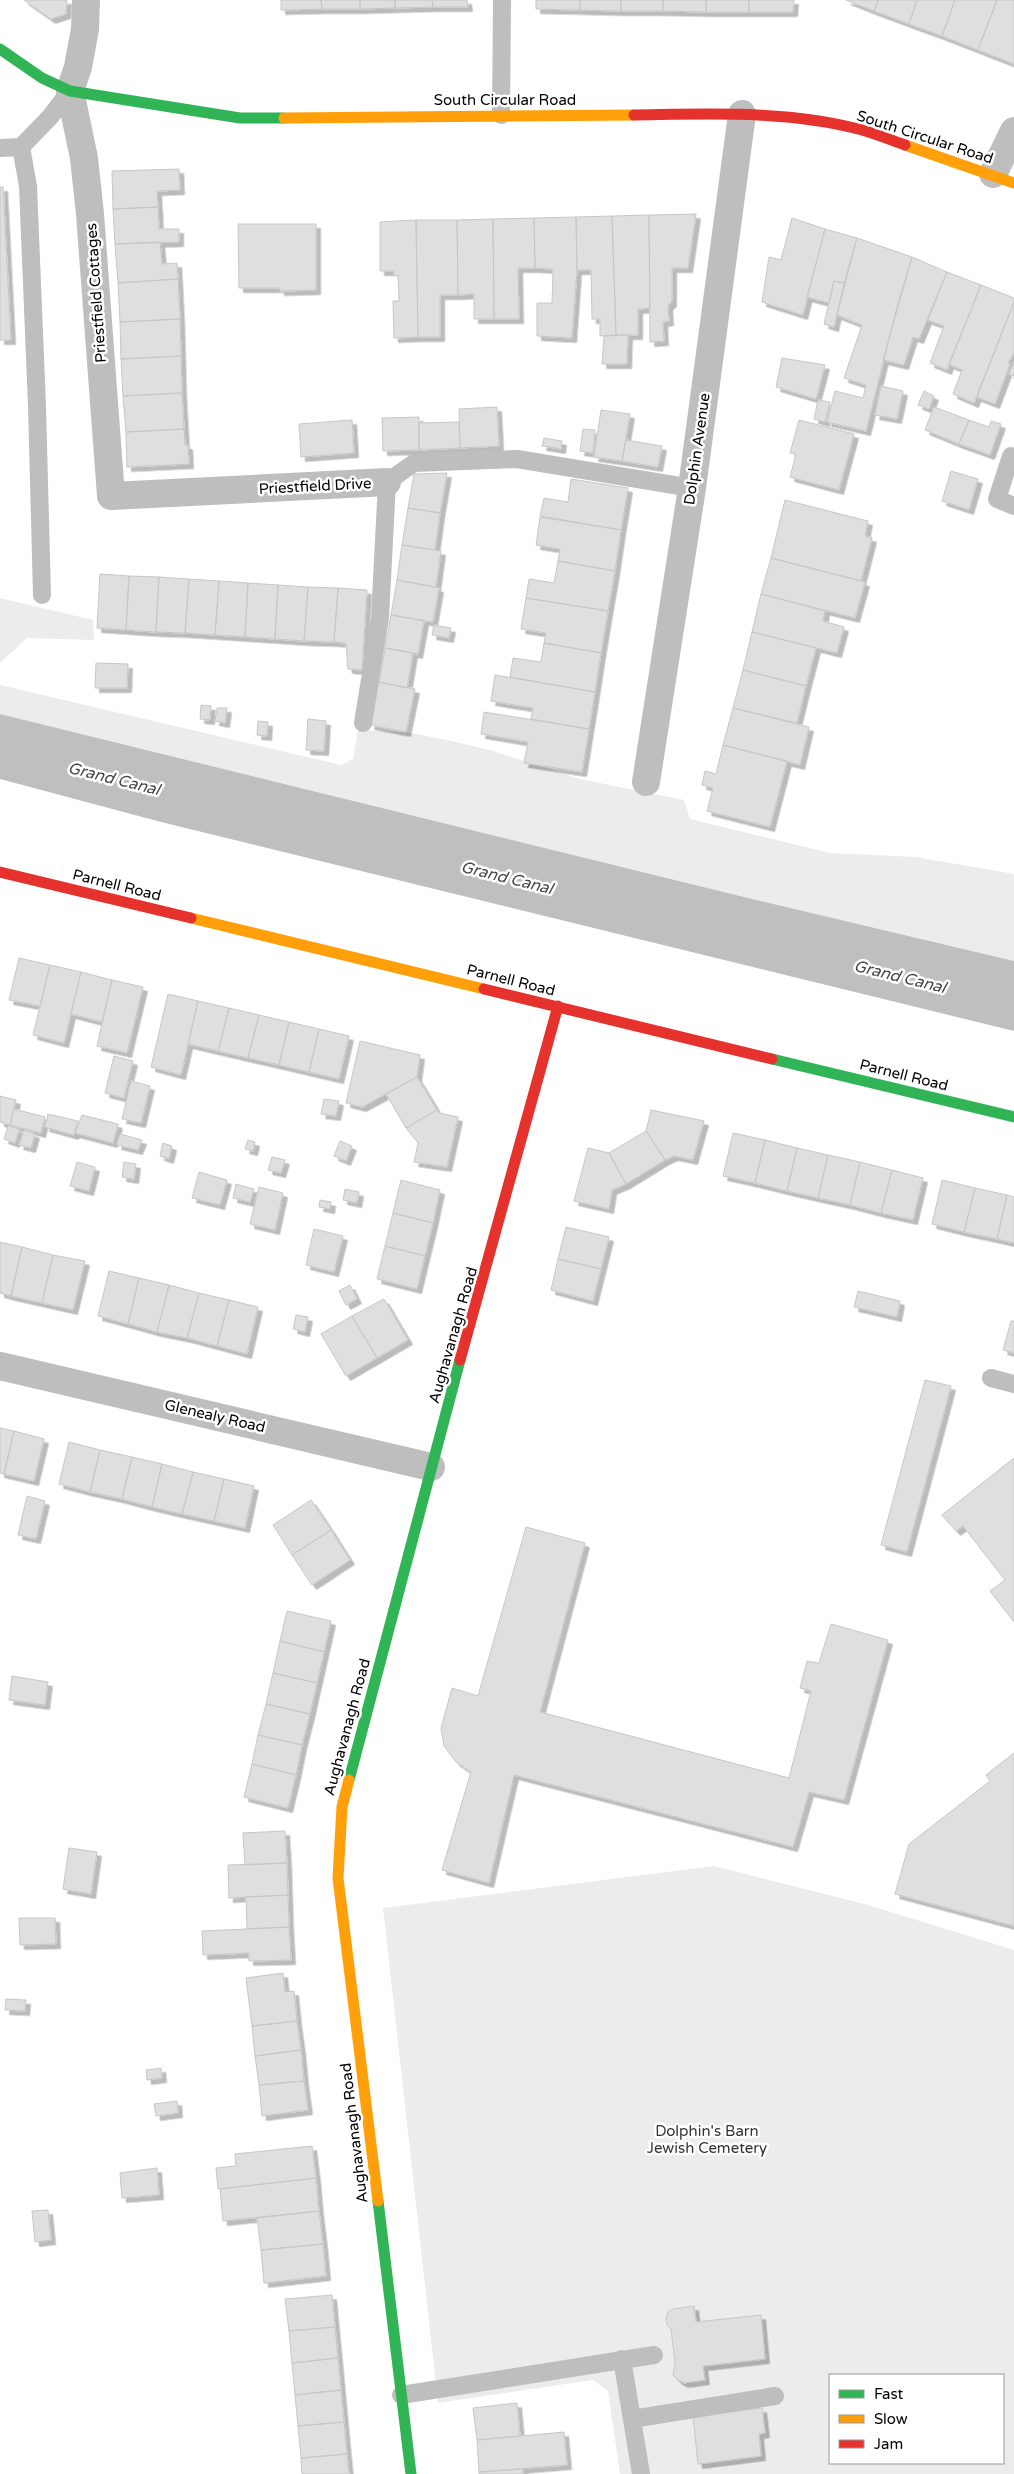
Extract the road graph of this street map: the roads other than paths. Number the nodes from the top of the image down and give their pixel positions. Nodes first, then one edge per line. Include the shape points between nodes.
1 (86, 0) edge
2 (502, 0) edge
3 (0, 49) edge
4 (70, 90) junction
5 (742, 114) junction
6 (501, 115) junction
7 (1014, 131) edge
8 (21, 147) junction
9 (0, 148) edge
10 (1004, 178) edge
11 (1011, 456) dead end
12 (386, 482) junction
13 (692, 488) junction
14 (110, 496) joint
15 (1014, 506) edge
16 (42, 595) dead end
17 (363, 723) dead end
18 (646, 782) dead end
19 (0, 872) edge
20 (558, 1006) junction
21 (1014, 1116) edge
22 (0, 1366) edge
23 (991, 1378) dead end
24 (1014, 1384) edge
25 (431, 1467) junction
26 (654, 2355) dead end
27 (622, 2360) junction
28 (401, 2395) junction
29 (775, 2396) dead end
30 (632, 2419) junction
31 (411, 2474) edge
32 (641, 2474) edge

1 - 4 street via 85,29
2 - 6 lane
3 - 4 main road, South Circular Road via 42,78
4 - 6 main road, South Circular Road via 240,118
4 - 8 lane
4 - 14 street, Priestfield Cottages via 84,158 90,214
5 - 6 main road, South Circular Road
5 - 10 main road, South Circular Road via 806,120 861,130
5 - 13 street, Dolphin Avenue
7 - 10 street
8 - 9 lane
8 - 16 lane via 28,186
11 - 15 lane via 997,499
12 - 13 lane, Priestfield Drive via 414,463 517,459
12 - 14 street, Priestfield Drive
12 - 17 lane via 380,618
13 - 18 street, Dolphin Avenue
19 - 20 main road, Parnell Road
20 - 21 main road, Parnell Road
20 - 25 main road, Aughavanagh Road
22 - 25 street, Glenealy Road
23 - 24 lane
25 - 28 main road, Aughavanagh Road via 342,1807 338,1878
26 - 27 lane
27 - 28 lane
27 - 30 lane
28 - 31 main road, Aughavanagh Road
29 - 30 lane
30 - 32 lane

